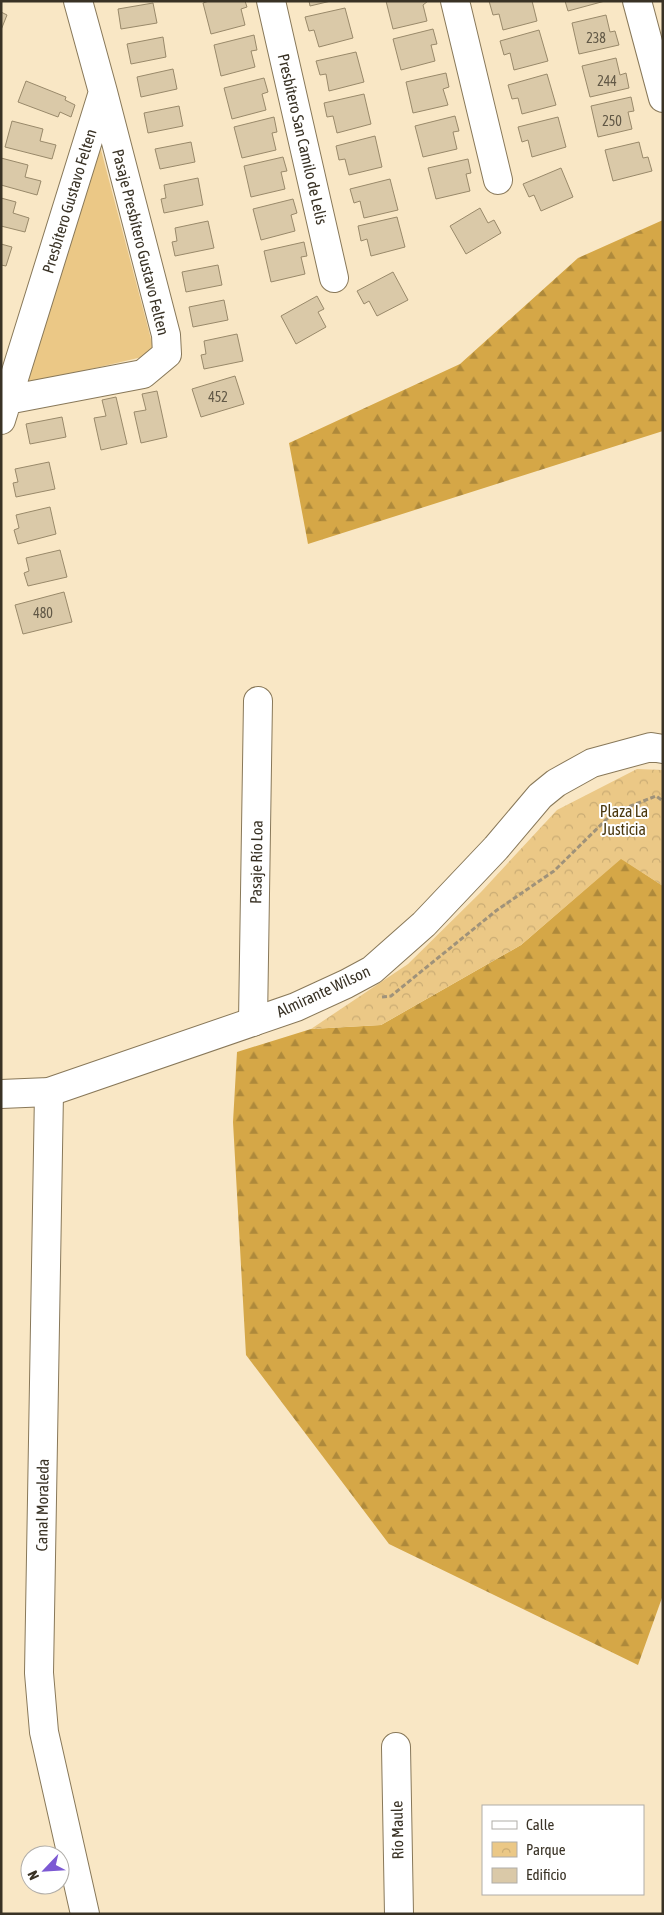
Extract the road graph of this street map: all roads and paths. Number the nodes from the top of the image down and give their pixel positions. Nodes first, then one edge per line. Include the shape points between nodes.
1 (78, 1) edge
2 (271, 1) edge
3 (455, 1) edge
4 (639, 7) edge
5 (663, 32) edge
6 (103, 92) junction
7 (663, 98) edge
8 (498, 180) dead end
9 (334, 278) dead end
10 (4, 410) edge
11 (258, 701) dead end
12 (663, 748) edge
13 (663, 801) edge
14 (372, 998) dead end
15 (253, 1022) junction
16 (49, 1092) junction
17 (1, 1094) edge
18 (396, 1746) dead end
19 (85, 1914) edge
20 (399, 1914) edge

1 - 6 street
2 - 9 street, Presbítero San Camilo de Lelis
3 - 8 street
4 - 5 street
4 - 7 street
6 - 10 street, Presbítero Gustavo Felten
6 - 10 street, Pasaje Presbítero Gustavo Felten via 166,334 166,354 143,374
11 - 15 street, Pasaje Río Loa
12 - 15 street, Almirante Wilson via 651,747 592,763 556,783 540,796 424,924 372,970 296,1007
13 - 14 path via 656,796 613,813 554,871 498,910 391,996
15 - 16 street, Almirante Wilson
16 - 17 street, Almirante Wilson
16 - 19 street, Canal Moraleda via 39,1673 44,1732
18 - 20 street, Río Maule

